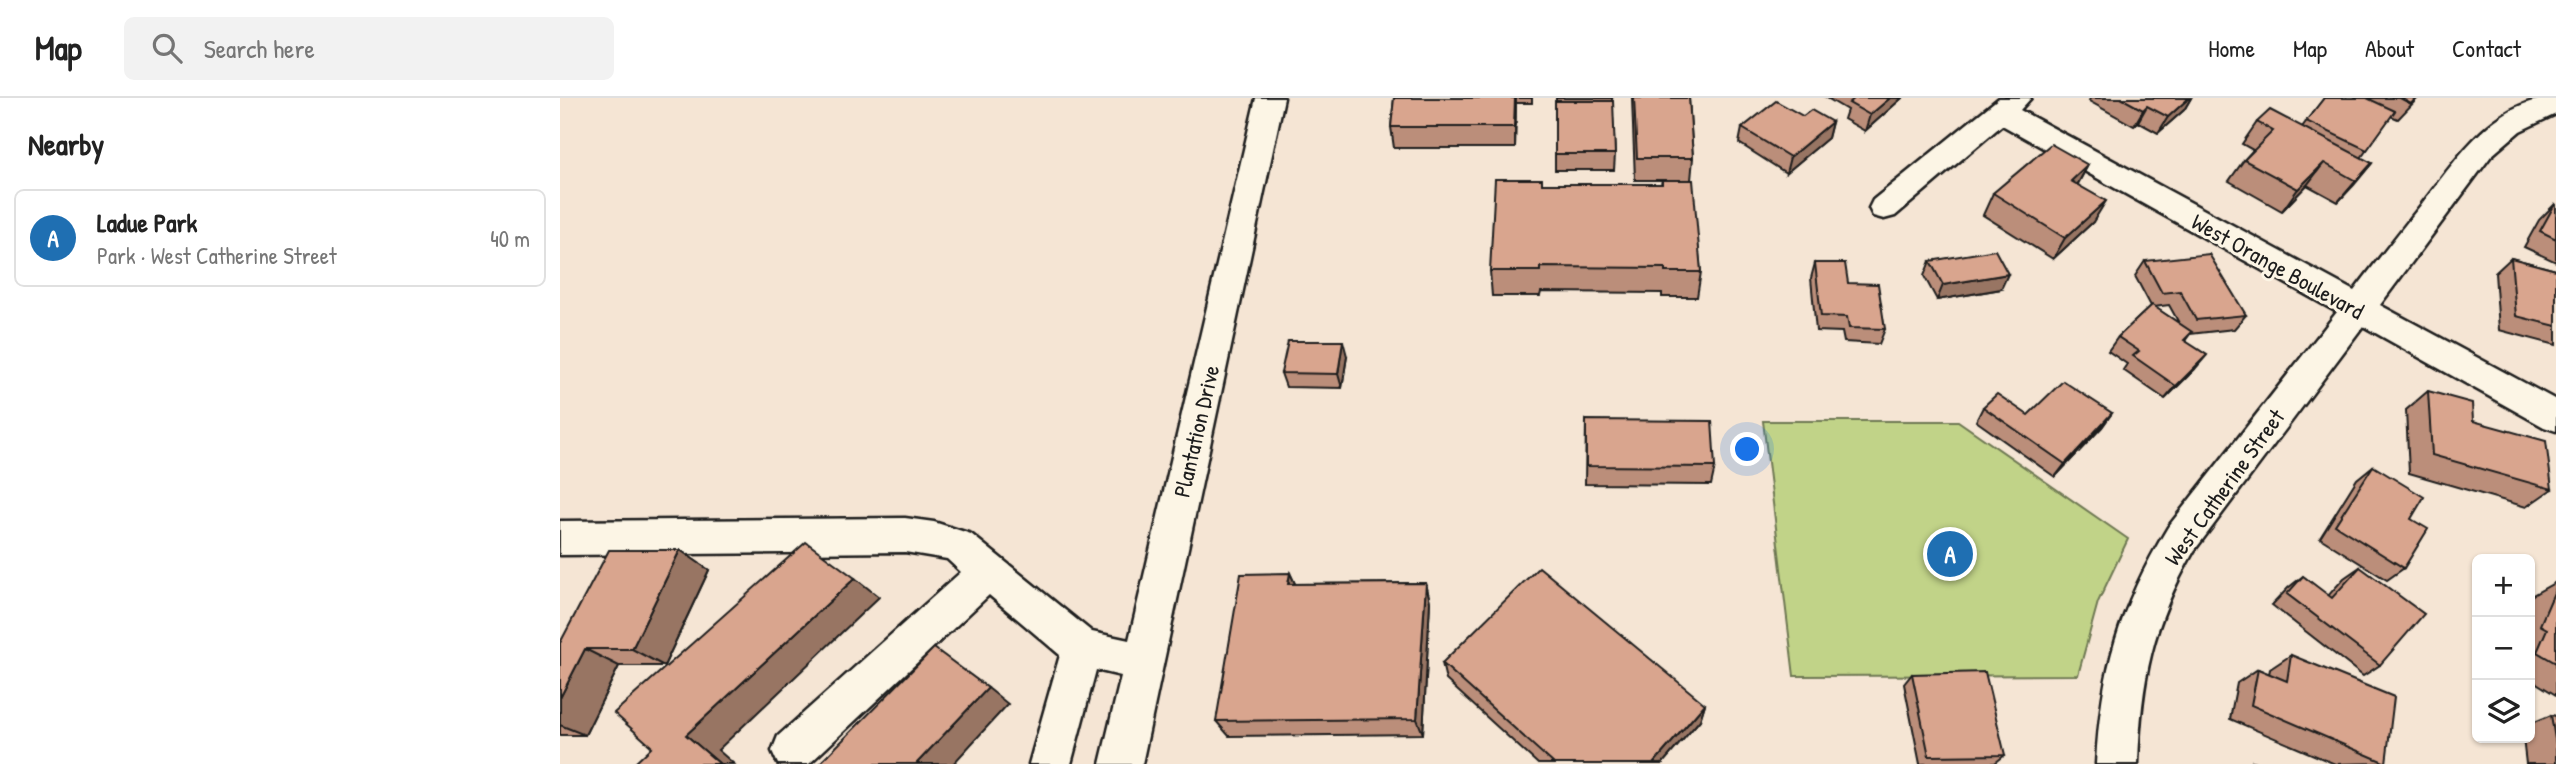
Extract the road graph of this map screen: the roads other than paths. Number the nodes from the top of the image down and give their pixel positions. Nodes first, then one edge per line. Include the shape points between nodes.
1 (1270, 98) edge
2 (2556, 102) edge
3 (2009, 105) edge
4 (1884, 208) dead end
5 (2357, 310) junction
6 (2556, 418) edge
7 (560, 538) edge
8 (989, 571) junction
9 (1082, 648) junction
10 (1144, 662) junction
11 (793, 751) dead end
12 (1051, 764) edge
13 (1121, 764) edge
14 (2117, 764) edge

1 - 10 street, Plantation Drive
2 - 5 street, West Catherine Street via 2510,124 2481,149
3 - 4 street
3 - 5 street, West Orange Boulevard
5 - 6 street, West Orange Boulevard
5 - 14 street, West Catherine Street via 2181,539 2151,592 2134,638 2122,696
7 - 8 street via 905,536 958,546
8 - 9 street
8 - 11 street
9 - 10 street
9 - 12 street
10 - 13 street, Plantation Drive

